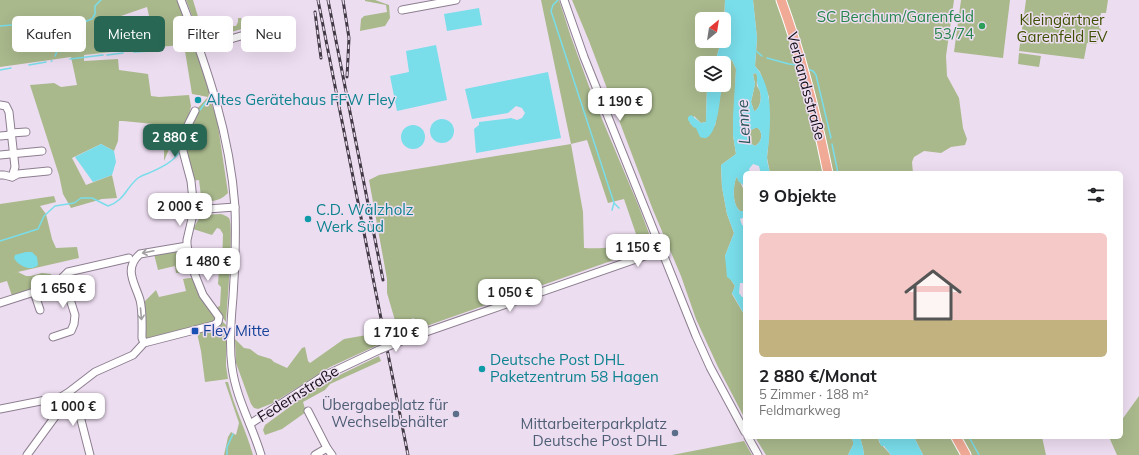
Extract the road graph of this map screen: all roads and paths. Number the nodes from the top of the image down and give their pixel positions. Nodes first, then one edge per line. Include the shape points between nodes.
1 (181, 0) edge
2 (456, 0) edge
3 (564, 0) edge
4 (781, 0) edge
5 (402, 10) dead end
6 (187, 16) edge
7 (201, 52) edge
8 (0, 106) edge
9 (195, 111) dead end
10 (26, 132) dead end
11 (11, 134) junction
12 (0, 136) edge
13 (42, 151) dead end
14 (14, 154) junction
15 (0, 155) edge
16 (48, 171) dead end
17 (828, 171) edge
18 (0, 175) edge
19 (12, 177) junction
20 (235, 208) junction
21 (194, 210) junction
22 (187, 246) junction
23 (662, 250) junction
24 (129, 258) dead end
25 (63, 277) junction
26 (34, 292) junction
27 (0, 302) edge
28 (40, 310) dead end
29 (53, 337) dead end
30 (144, 343) junction
31 (67, 397) junction
32 (0, 409) edge
33 (308, 411) dead end
34 (250, 424) junction
35 (743, 428) edge
36 (749, 439) edge
37 (957, 439) edge
38 (327, 448) junction
39 (28, 455) edge
40 (90, 455) edge
41 (262, 455) edge
42 (315, 455) edge
43 (332, 455) edge
44 (758, 455) edge
45 (966, 455) edge

1 - 6 street
2 - 5 street
3 - 23 street via 584,57
4 - 17 main road, Verbandsstraße via 806,75
7 - 20 street via 222,119
8 - 11 street via 6,106 8,109
9 - 21 street via 183,138 183,151 192,181
10 - 11 street
11 - 12 street
11 - 14 street
13 - 14 street
14 - 15 street
14 - 19 street via 15,167
16 - 19 street
18 - 19 street
20 - 21 street
20 - 34 street via 230,350 235,385
21 - 22 street
22 -> 30 street via 140,254 133,263 131,272 140,301
22 - 30 street via 195,275 219,318 218,322
23 - 34 street, Federnstraße, bridge via 378,350 322,377
23 - 35 street via 710,367
24 - 25 street via 68,272
25 - 26 street via 59,284
25 - 29 street via 75,315 74,324 71,331
26 - 27 street
26 - 28 street
30 - 31 street via 133,355 95,372
31 - 32 street
31 - 39 street
31 - 40 street via 80,416
33 - 38 street
34 - 41 street
36 - 44 street
37 - 45 main road
38 - 42 street
38 - 43 street

